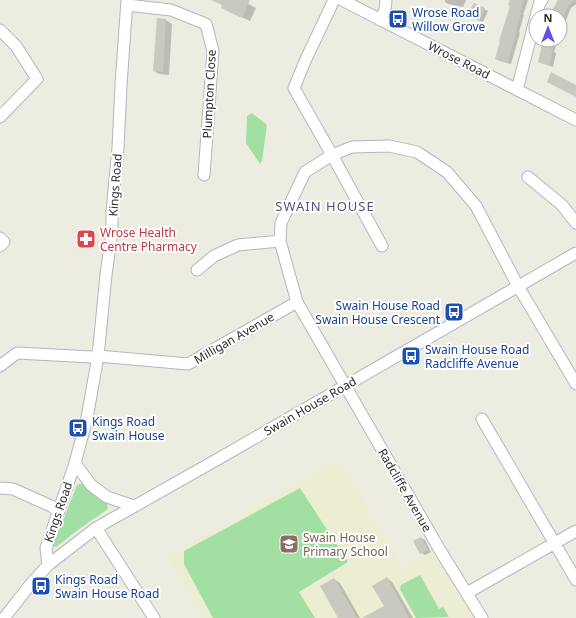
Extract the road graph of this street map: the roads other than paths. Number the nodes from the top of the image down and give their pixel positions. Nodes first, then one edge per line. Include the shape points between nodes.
1 (334, 0) edge
2 (342, 0) edge
3 (386, 0) edge
4 (127, 2) edge
5 (380, 20) junction
6 (0, 30) edge
7 (528, 47) edge
8 (517, 90) junction
9 (0, 117) edge
10 (576, 120) edge
11 (332, 155) junction
12 (204, 175) dead end
13 (528, 177) dead end
14 (576, 223) edge
15 (280, 241) junction
16 (382, 246) dead end
17 (576, 253) edge
18 (197, 270) dead end
19 (518, 286) junction
20 (297, 302) junction
21 (98, 356) junction
22 (0, 366) edge
23 (576, 384) edge
24 (345, 386) junction
25 (482, 419) dead end
26 (75, 463) junction
27 (0, 488) edge
28 (134, 506) junction
29 (59, 511) junction
30 (96, 528) junction
31 (576, 531) edge
32 (554, 543) junction
33 (48, 565) junction
34 (576, 580) edge
35 (467, 593) junction
36 (4, 618) edge
37 (154, 618) edge
38 (482, 618) edge

1 - 11 street via 294,88
2 - 5 street, Wrose Road
3 - 5 street
4 - 12 street, Plumpton Close via 171,10 206,24 213,51
4 - 21 street, Kings Road via 112,232
5 - 8 street, Wrose Road
6 - 9 street via 16,46 37,79
7 - 8 street
8 - 10 street, Wrose Road
11 - 15 street via 305,172 281,223
11 - 16 street
11 - 19 street via 352,147 389,146 417,152 447,172 476,206
13 - 14 street via 562,205
15 - 18 street via 238,245 214,256
15 - 20 street, Radcliffe Avenue
17 - 19 street, Swain House Road
19 - 23 street
19 - 24 street, Swain House Road
20 - 21 street, Milligan Avenue via 188,364
20 - 24 street, Radcliffe Avenue
21 - 22 street, Milligan Avenue via 17,353
21 - 26 street, Kings Road via 87,418
24 - 28 street, Swain House Road
24 - 35 street, Radcliffe Avenue
25 - 32 street
26 - 28 street, Kings Road via 91,485 107,496
26 - 29 street, Kings Road
27 - 29 street via 13,489
28 - 30 street, Swain House Road
29 - 33 street, Kings Road via 46,548
30 - 33 street, Swain House Road
30 - 37 street
31 - 32 street
32 - 34 street
32 - 35 street
33 - 36 street
35 - 38 street, Radcliffe Avenue

